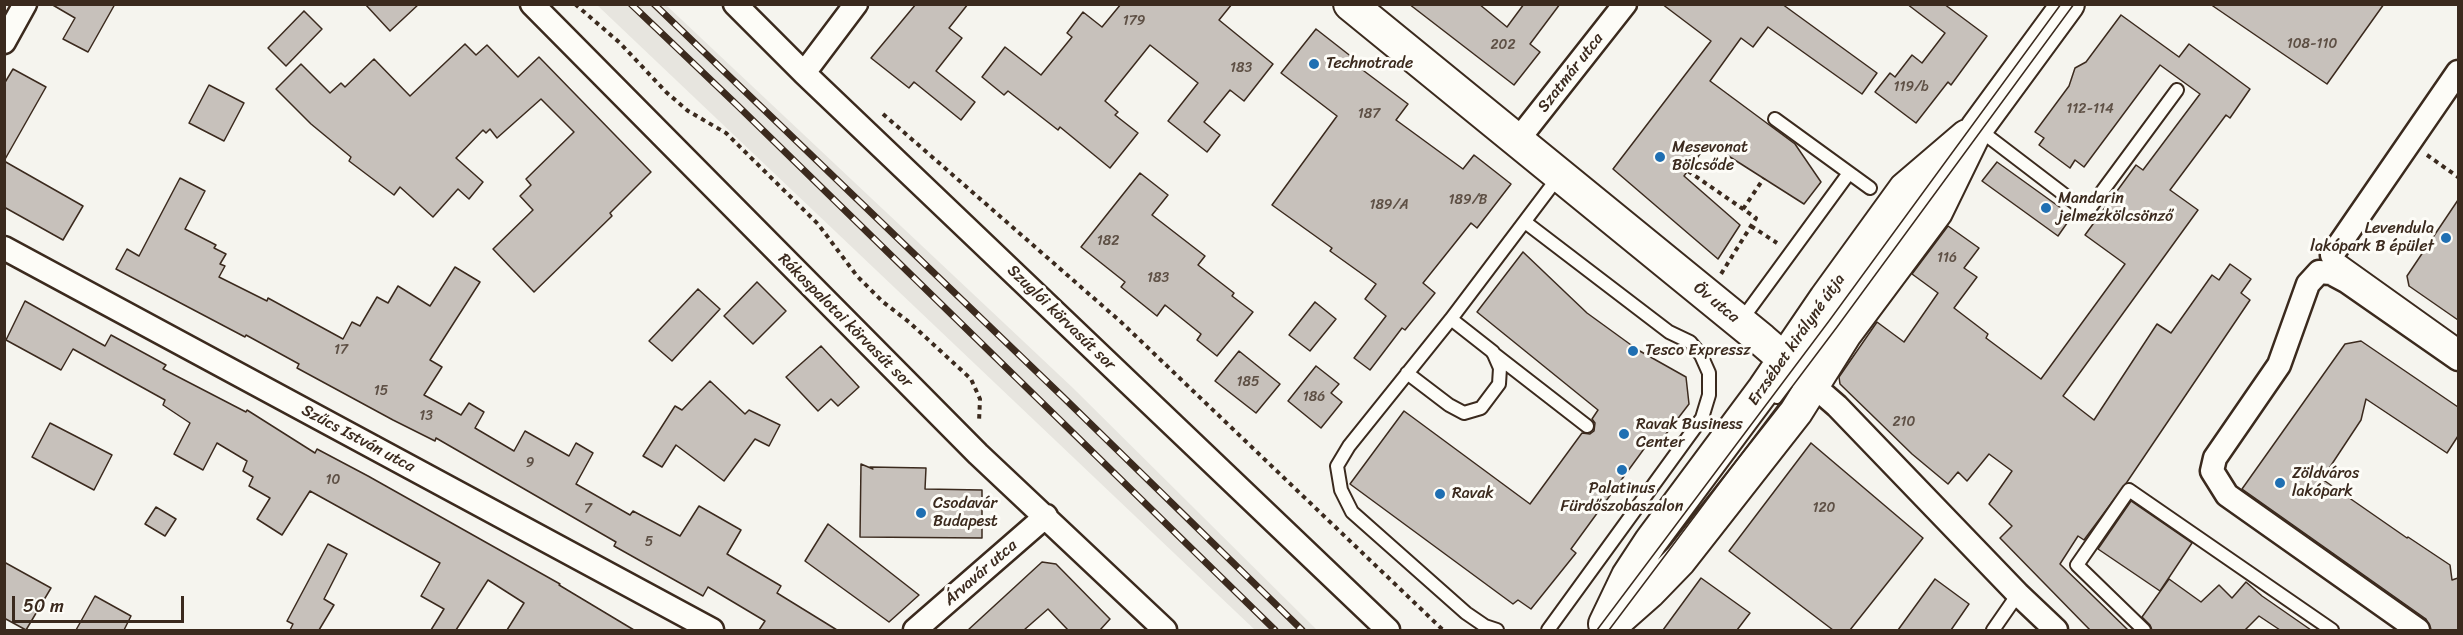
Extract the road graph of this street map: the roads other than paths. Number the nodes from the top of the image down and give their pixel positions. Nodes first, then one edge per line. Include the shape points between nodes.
1 (25, 4) edge
2 (532, 4) edge
3 (735, 4) edge
4 (856, 4) edge
5 (1350, 4) edge
6 (1625, 4) edge
7 (2068, 4) edge
8 (4, 42) edge
9 (2458, 72) edge
10 (804, 73) junction
11 (2177, 90) dead end
12 (1775, 119) dead end
13 (1977, 128) junction
14 (1517, 141) junction
15 (1849, 173) junction
16 (1560, 176) junction
17 (1870, 188) dead end
18 (1525, 222) junction
19 (4, 248) edge
20 (2332, 255) joint
21 (1451, 319) junction
22 (1740, 322) junction
23 (2458, 345) edge
24 (1492, 352) junction
25 (2458, 359) edge
26 (1798, 372) junction
27 (1407, 373) junction
28 (1771, 404) dead end
29 (1587, 426) dead end
30 (1046, 516) junction
31 (1639, 582) dead end
32 (2018, 594) junction
33 (712, 630) edge
34 (915, 630) edge
35 (1165, 630) edge
36 (1388, 630) edge
37 (1497, 630) edge
38 (1548, 630) edge
39 (1604, 630) edge
40 (1993, 630) edge
41 (2056, 630) edge
42 (2144, 630) edge
43 (2332, 630) edge
44 (2418, 630) edge

1 - 8 street
2 - 30 street, Rákospalotai körvasút sor via 978,454
3 - 10 street, Szuglói körvasút sor
4 - 10 street
5 - 14 street, Öv utca
6 - 14 street, Szatmár utca
7 - 13 street, Erzsébet királyné útja
9 - 20 street
10 - 36 street, Szuglói körvasút sor
11 - 13 lane via 2087,212
12 - 15 lane
13 - 26 street, Erzsébet királyné útja via 1905,189
14 - 16 street, Öv utca
15 - 17 lane
15 - 22 lane
16 - 18 lane
16 - 22 street, Öv utca
18 - 21 lane
18 - 38 lane via 1669,332 1690,342 1710,373 1702,418
19 - 33 street, Szűcs István utca
20 - 23 lane
21 - 24 lane
21 - 27 lane
22 - 26 street, Öv utca
24 - 27 lane via 1500,368 1499,384 1481,408 1464,413
24 - 29 lane
25 - 44 street via 2346,281 2319,272 2308,284 2279,365 2215,458 2212,471 2227,495
26 - 28 lane, Erzsébet királyné útja
26 - 32 street, Öv utca via 1837,406
26 - 39 street, Erzsébet királyné útja via 1651,541 1628,576
27 - 37 lane via 1349,446 1338,466 1341,490 1352,512 1466,613
30 - 34 street, Árvavár utca
30 - 35 street, Rákospalotai körvasút sor
31 - 39 lane, Erzsébet királyné útja
32 - 40 lane
32 - 41 street, Öv utca
42 - 43 lane via 2077,565 2128,490

